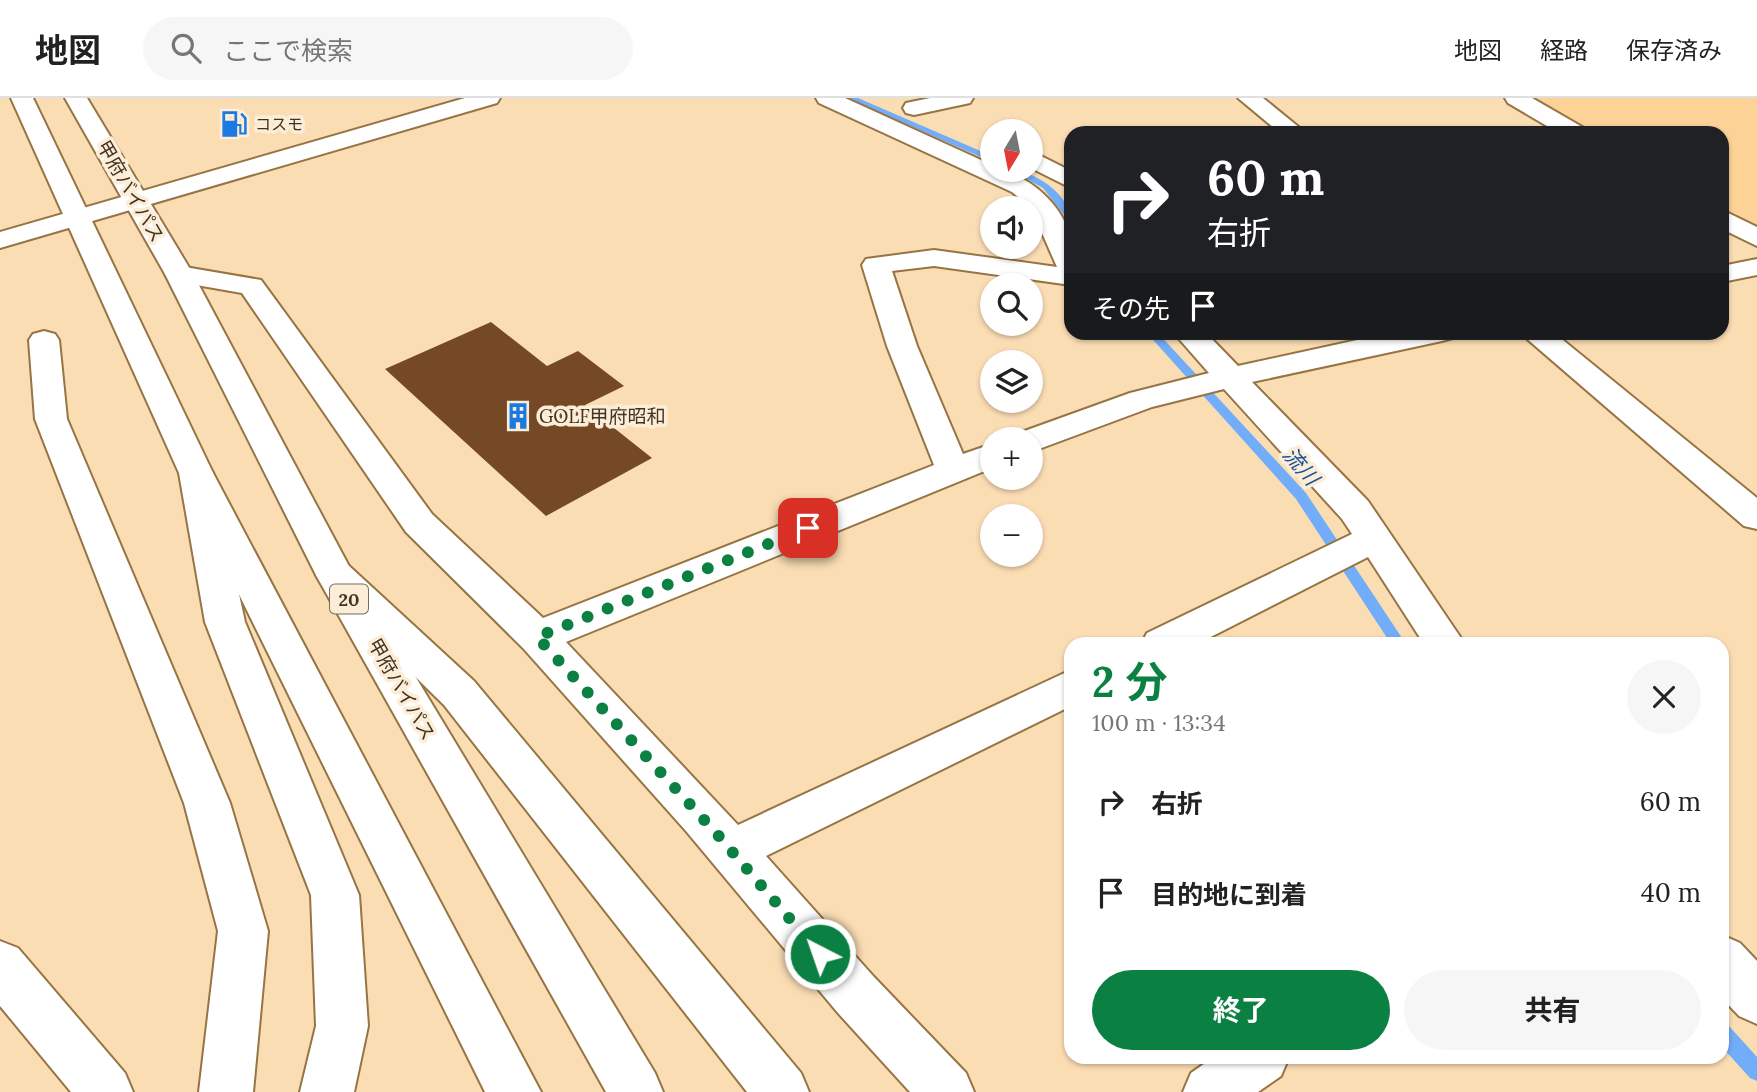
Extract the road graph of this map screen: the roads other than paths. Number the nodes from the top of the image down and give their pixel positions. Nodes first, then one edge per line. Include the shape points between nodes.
1 (22, 98) edge
2 (76, 98) edge
3 (489, 98) edge
4 (827, 98) edge
5 (890, 98) edge
6 (962, 98) edge
7 (1249, 98) edge
8 (1516, 98) edge
9 (914, 108) junction
10 (948, 123) dead end
11 (1285, 126) edge
12 (1564, 126) edge
13 (1043, 165) edge
14 (1064, 177) edge
15 (138, 201) junction
16 (78, 219) junction
17 (1729, 222) edge
18 (1757, 238) edge
19 (0, 240) edge
20 (1064, 253) edge
21 (1757, 267) edge
22 (1729, 273) edge
23 (179, 274) junction
24 (1064, 276) edge
25 (44, 340) dead end
26 (1195, 340) edge
27 (1404, 340) edge
28 (1544, 340) edge
29 (1230, 377) junction
30 (1043, 437) edge
31 (980, 460) edge
32 (953, 470) junction
33 (197, 473) junction
34 (1757, 517) edge
35 (1375, 538) junction
36 (335, 575) junction
37 (537, 637) junction
38 (1175, 637) edge
39 (1440, 637) edge
40 (1064, 690) edge
41 (732, 850) junction
42 (0, 966) edge
43 (1729, 968) edge
44 (1757, 998) edge
45 (1252, 1064) edge
46 (106, 1092) edge
47 (226, 1092) edge
48 (327, 1092) edge
49 (514, 1092) edge
50 (636, 1092) edge
51 (782, 1092) edge
52 (947, 1092) edge
53 (1210, 1092) edge

1 - 16 main road
2 - 15 main road, 甲府バイパス / 20
3 - 15 main road
4 - 20 main road via 1021,187 1043,208
5 - 9 main road
6 - 9 main road
7 - 11 main road
8 - 12 main road
9 - 10 main road
13 - 14 main road
15 - 16 main road
15 - 23 main road, 甲府バイパス / 20
16 - 19 main road
16 - 33 main road
17 - 18 main road
21 - 22 main road
23 - 36 main road, 甲府バイパス / 20
23 - 37 main road via 251,286 419,523
24 - 32 main road via 934,258 876,264 902,346
25 - 47 main road via 51,419 207,803 243,931
26 - 29 main road
27 - 29 main road
28 - 34 main road
29 - 30 main road via 1141,400
29 - 35 main road via 1355,510
31 - 32 main road
32 - 37 main road
33 - 48 main road via 225,622 335,895 342,1026
33 - 49 main road
35 - 38 main road
35 - 39 main road
36 - 50 main road, 甲府バイパス / 20
36 - 51 main road via 458,693
37 - 41 main road
40 - 41 main road
41 - 52 main road via 856,995
42 - 46 main road
43 - 44 main road
45 - 53 main road

